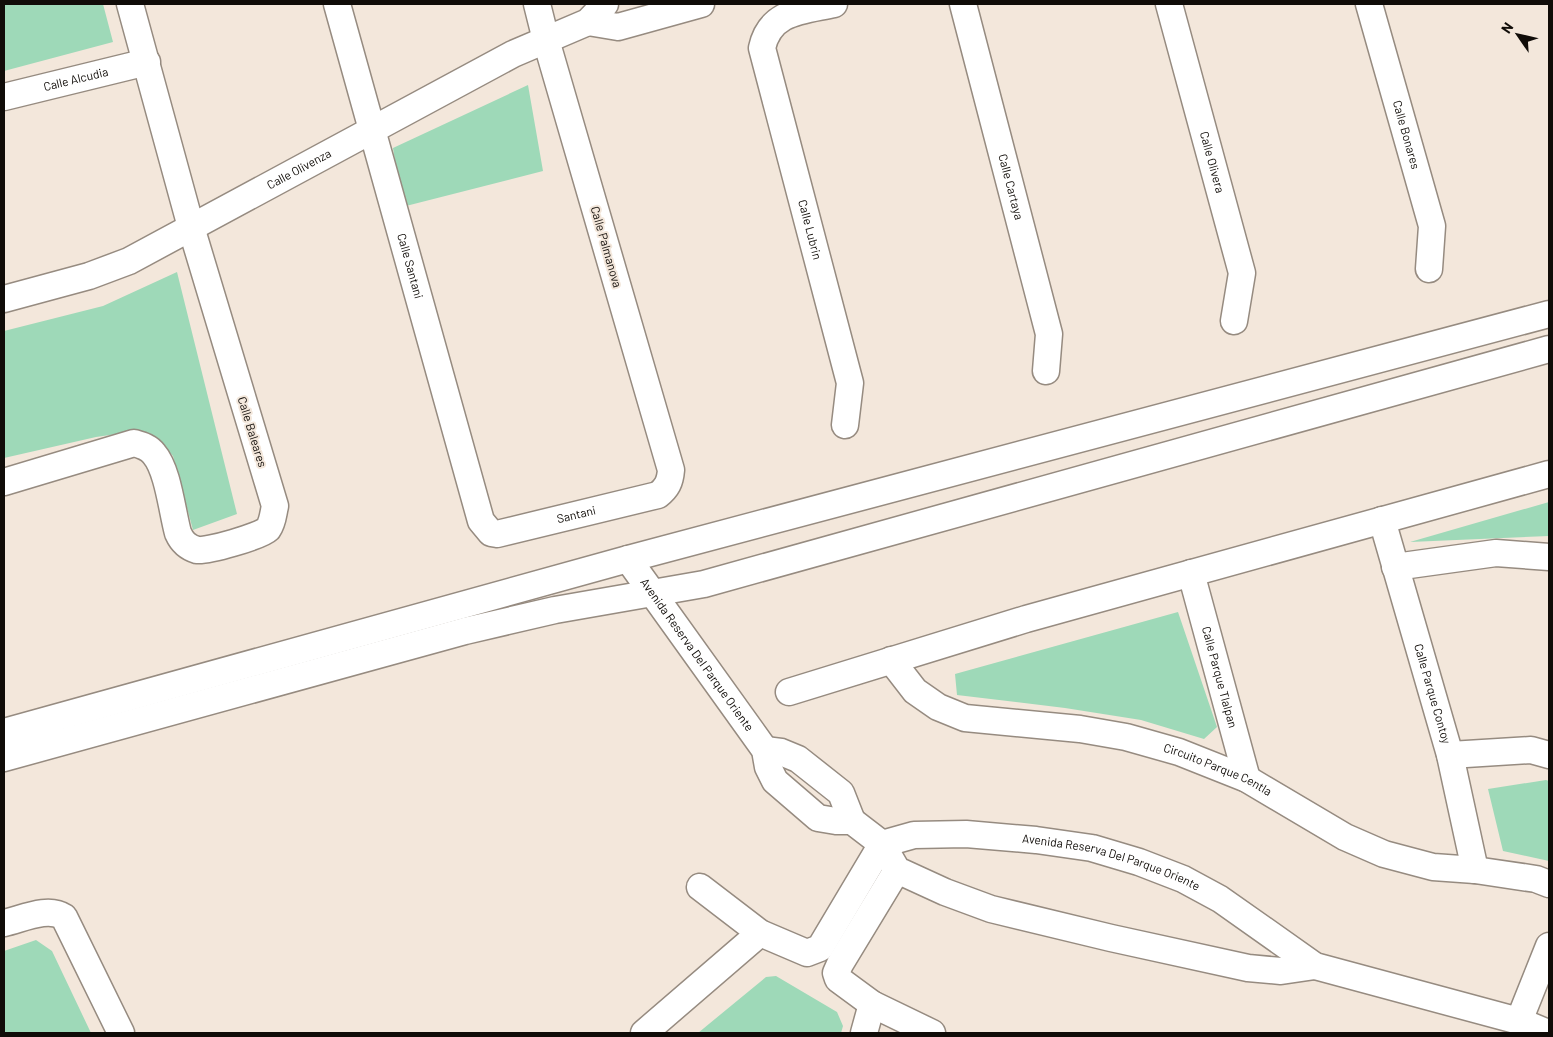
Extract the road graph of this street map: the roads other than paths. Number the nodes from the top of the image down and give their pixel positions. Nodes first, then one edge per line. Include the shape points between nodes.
1 (130, 4) edge
2 (337, 4) edge
3 (538, 4) edge
4 (701, 4) edge
5 (834, 4) edge
6 (963, 4) edge
7 (1169, 4) edge
8 (1369, 4) edge
9 (596, 13) edge
10 (546, 40) junction
11 (146, 62) junction
12 (4, 97) edge
13 (372, 130) junction
14 (191, 227) junction
15 (1429, 269) dead end
16 (4, 299) edge
17 (1549, 314) edge
18 (1234, 321) dead end
19 (1549, 349) edge
20 (1046, 371) dead end
21 (845, 425) dead end
22 (1549, 474) edge
23 (4, 482) edge
24 (666, 489) joint
25 (1382, 520) junction
26 (486, 528) joint
27 (1549, 557) edge
28 (628, 559) junction
29 (1395, 567) junction
30 (1191, 573) junction
31 (652, 595) junction
32 (891, 660) junction
33 (789, 692) dead end
34 (4, 732) edge
35 (1450, 755) junction
36 (1549, 755) edge
37 (4, 758) edge
38 (1247, 779) junction
39 (882, 844) junction
40 (897, 870) junction
41 (1475, 870) junction
42 (1549, 884) edge
43 (700, 887) dead end
44 (4, 923) edge
45 (760, 933) junction
46 (1549, 946) edge
47 (1315, 966) junction
48 (872, 1004) junction
49 (1519, 1022) junction
50 (1547, 1028) edge
51 (121, 1033) edge
52 (644, 1033) edge
53 (864, 1033) edge
54 (932, 1033) edge

1 - 11 street, Calle Baleares
2 - 13 street, Calle Santani
3 - 10 street, Calle Palmanova
4 - 9 street, Calle Olivenza via 618,26
5 - 21 street, Calle Lubrin via 787,15 772,24 765,34 762,48 850,382
6 - 20 street, Calle Cartaya via 1049,334
7 - 18 street, Calle Olivera via 1242,273
8 - 15 street, Calle Bonares via 1432,226
9 - 10 street, Calle Olivenza
10 - 13 street, Calle Olivenza via 513,54
10 - 24 street, Calle Palmanova via 671,470
11 - 12 street, Calle Alcudia
11 - 14 street, Calle Baleares
13 - 14 street, Calle Olivenza
13 - 26 street, Calle Santani via 481,521
14 - 16 street, Calle Olivenza via 129,261 89,276
14 - 23 street, Calle Baleares via 274,506 267,529 258,535 200,550 189,546 178,533 160,462 153,452 134,443
17 - 28 street
19 - 31 street via 704,584
22 - 25 street
24 - 26 street, Santani via 658,495 497,534
25 - 29 street, Calle Parque Contoy
25 - 30 street
27 - 29 street via 1496,553
28 - 31 street, Avenida Reserva Del Parque Oriente
28 - 34 street
29 - 35 street, Calle Parque Contoy
30 - 32 street
30 - 38 street, Calle Parque Tlalpan
31 - 37 street via 555,610 465,631
31 - 39 street, Avenida Reserva Del Parque Oriente via 765,750 798,759 841,793 852,821
32 - 33 street
32 - 38 street, Circuito Parque Centla via 915,692 938,707 965,718 1080,729 1126,737 1178,752
35 - 36 street via 1531,750
35 - 41 street, Calle Parque Contoy
38 - 41 street, Circuito Parque Centla via 1345,837 1384,854 1433,867
39 - 40 street, Avenida Reserva Del Parque Oriente
39 - 45 street via 820,948 807,953
39 - 47 street, Avenida Reserva Del Parque Oriente via 914,835 966,834 1092,848 1184,880 1243,914
40 - 47 street, Avenida Reserva Del Parque Oriente via 991,909 1110,938 1248,968 1281,971
40 - 48 street via 836,973 843,985
41 - 42 street, Circuito Parque Centla
43 - 45 street
44 - 51 street via 48,912 57,912 64,917
45 - 52 street
46 - 49 street
47 - 49 street, Avenida Reserva Del Parque Oriente
48 - 53 street
48 - 54 street
49 - 50 street, Avenida Reserva Del Parque Oriente

